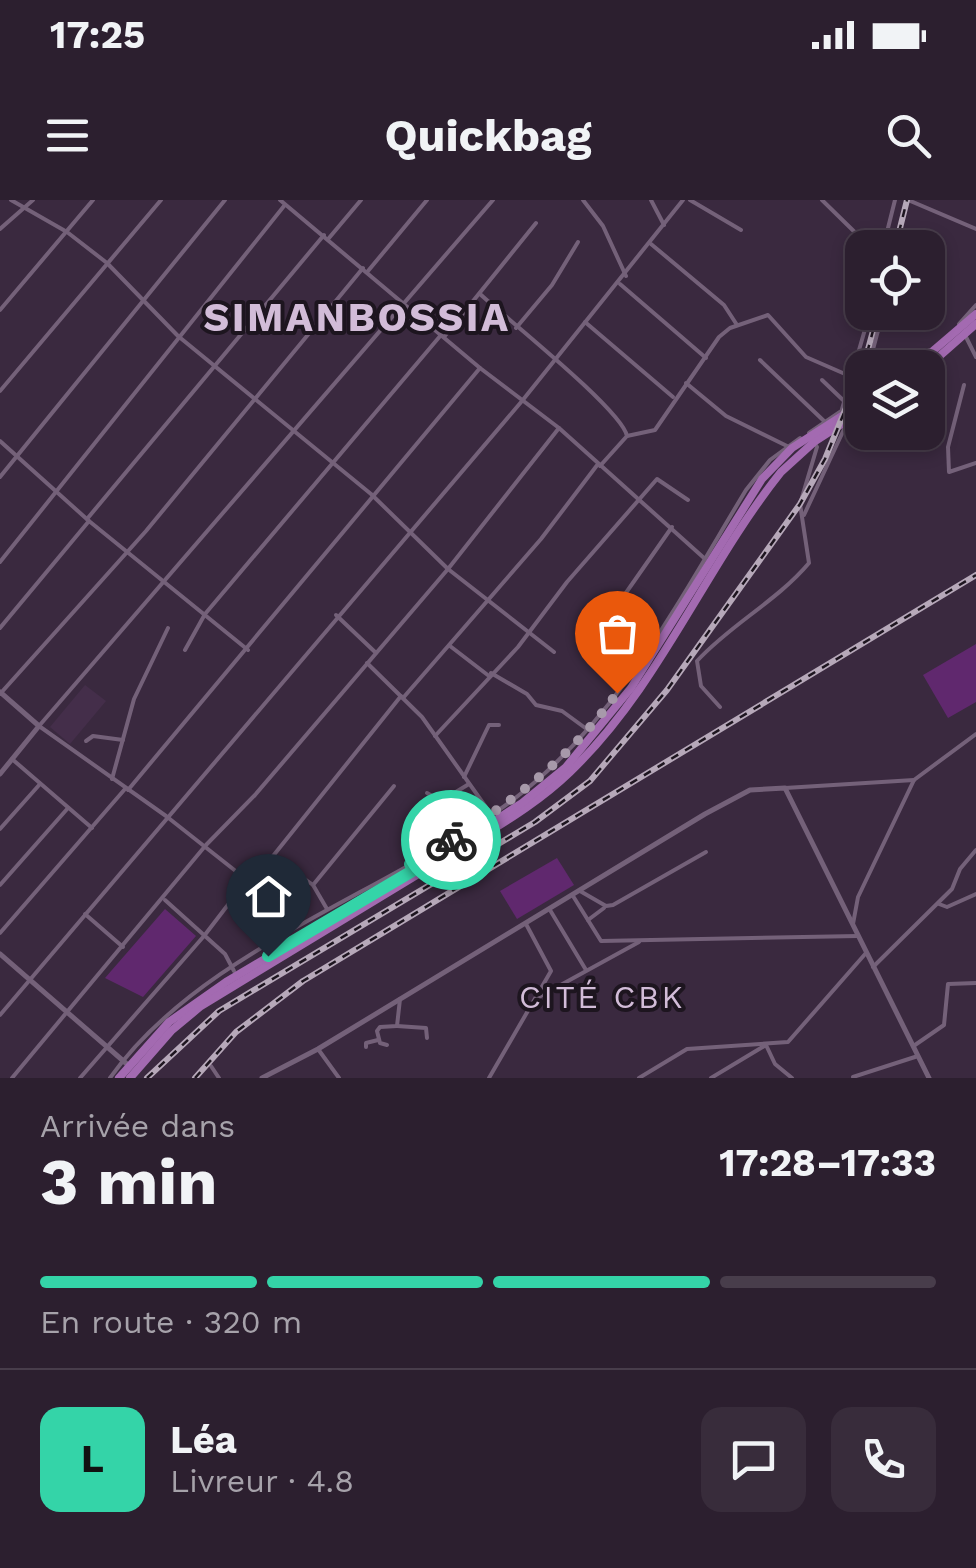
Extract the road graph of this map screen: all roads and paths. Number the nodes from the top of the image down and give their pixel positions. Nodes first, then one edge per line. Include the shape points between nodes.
1 (11, 200) edge
2 (34, 200) edge
3 (93, 200) edge
4 (162, 200) edge
5 (224, 200) edge
6 (300, 200) edge
7 (361, 200) edge
8 (427, 200) edge
9 (494, 200) edge
10 (583, 200) edge
11 (652, 200) edge
12 (683, 200) edge
13 (690, 200) edge
14 (822, 200) edge
15 (895, 200) edge
16 (908, 200) edge
17 (915, 201) edge
18 (282, 202) edge
19 (26, 208) junction
20 (293, 209) junction
21 (536, 223) dead end
22 (664, 225) junction
23 (0, 229) edge
24 (976, 229) edge
25 (742, 230) dead end
26 (852, 230) edge
27 (888, 230) edge
28 (67, 232) junction
29 (326, 236) junction
30 (578, 242) dead end
31 (651, 244) junction
32 (108, 263) junction
33 (366, 269) junction
34 (626, 276) junction
35 (620, 284) junction
36 (480, 294) junction
37 (140, 301) junction
38 (402, 302) junction
39 (976, 305) edge
40 (0, 310) edge
41 (976, 314) edge
42 (586, 322) junction
43 (976, 324) edge
44 (737, 325) junction
45 (516, 328) junction
46 (965, 335) junction
47 (178, 336) junction
48 (442, 336) junction
49 (928, 350) edge
50 (934, 350) edge
51 (945, 352) edge
52 (976, 357) edge
53 (706, 358) junction
54 (760, 360) dead end
55 (553, 361) junction
56 (214, 366) junction
57 (480, 368) junction
58 (845, 374) edge
59 (822, 380) dead end
60 (686, 383) junction
61 (964, 384) dead end
62 (0, 391) edge
63 (673, 398) junction
64 (845, 398) edge
65 (254, 399) junction
66 (522, 400) junction
67 (843, 404) junction
68 (845, 408) edge
69 (830, 421) junction
70 (845, 421) edge
71 (845, 424) edge
72 (559, 428) junction
73 (292, 431) junction
74 (627, 436) junction
75 (0, 441) edge
76 (814, 442) junction
77 (790, 447) junction
78 (18, 454) junction
79 (332, 463) junction
80 (976, 463) edge
81 (599, 465) junction
82 (0, 477) edge
83 (57, 490) junction
84 (370, 494) junction
85 (639, 499) junction
86 (688, 500) dead end
87 (804, 515) junction
88 (88, 520) junction
89 (672, 527) junction
90 (408, 533) junction
91 (125, 550) junction
92 (707, 561) junction
93 (0, 562) edge
94 (448, 569) junction
95 (166, 582) junction
96 (484, 599) junction
97 (206, 614) junction
98 (336, 615) junction
99 (0, 628) edge
100 (168, 628) dead end
101 (531, 632) junction
102 (450, 646) junction
103 (185, 650) dead end
104 (248, 650) junction
105 (376, 652) junction
106 (554, 652) dead end
107 (609, 656) dead end
108 (366, 663) junction
109 (490, 674) junction
110 (0, 693) edge
111 (402, 697) junction
112 (720, 707) dead end
113 (499, 725) dead end
114 (39, 726) junction
115 (589, 730) junction
116 (976, 734) edge
117 (435, 736) junction
118 (123, 740) junction
119 (86, 741) dead end
120 (12, 759) junction
121 (0, 774) edge
122 (464, 777) junction
123 (112, 779) junction
124 (914, 780) junction
125 (40, 784) junction
126 (469, 784) junction
127 (394, 786) dead end
128 (785, 788) junction
129 (127, 789) junction
130 (428, 793) dead end
131 (68, 808) junction
132 (166, 816) junction
133 (493, 818) junction
134 (92, 828) junction
135 (0, 830) edge
136 (206, 845) junction
137 (976, 850) edge
138 (706, 852) dead end
139 (273, 856) junction
140 (412, 868) junction
141 (247, 880) junction
142 (0, 886) edge
143 (312, 886) junction
144 (580, 891) junction
145 (976, 894) edge
146 (572, 896) junction
147 (164, 900) junction
148 (938, 904) junction
149 (606, 906) junction
150 (327, 909) junction
151 (550, 910) junction
152 (85, 914) junction
153 (588, 920) junction
154 (526, 924) junction
155 (852, 924) junction
156 (0, 932) edge
157 (204, 936) junction
158 (858, 936) junction
159 (642, 940) junction
160 (602, 942) junction
161 (122, 947) junction
162 (866, 952) junction
163 (0, 954) edge
164 (610, 956) junction
165 (873, 967) junction
166 (586, 970) junction
167 (551, 971) junction
168 (235, 972) junction
169 (30, 981) junction
170 (976, 983) edge
171 (559, 986) junction
172 (400, 999) junction
173 (533, 1000) junction
174 (68, 1012) junction
175 (0, 1016) edge
176 (397, 1026) junction
177 (427, 1038) dead end
178 (378, 1040) junction
179 (387, 1045) dead end
180 (766, 1045) junction
181 (107, 1046) junction
182 (913, 1046) junction
183 (366, 1048) dead end
184 (318, 1049) junction
185 (918, 1056) junction
186 (126, 1062) junction
187 (211, 1066) dead end
188 (653, 1069) junction
189 (266, 1077) edge
190 (853, 1077) edge
191 (12, 1078) edge
192 (80, 1078) edge
193 (110, 1078) edge
194 (118, 1078) edge
195 (130, 1078) edge
196 (219, 1078) edge
197 (339, 1078) edge
198 (490, 1078) edge
199 (639, 1078) edge
200 (659, 1078) edge
201 (711, 1078) edge
202 (792, 1078) edge
203 (929, 1078) edge

1 - 19 street
2 - 19 street
3 - 28 street
4 - 32 street
5 - 37 street
6 - 20 street
7 - 29 street
8 - 33 street
9 - 38 street
10 - 34 street via 604,226
11 - 22 street
12 - 22 street
13 - 25 street
14 - 26 street
15 - 27 street
16 - 17 street
17 - 24 street
18 - 20 street
18 - 47 street
19 - 23 street
19 - 28 street
20 - 29 street
21 - 36 street
22 - 31 street
28 - 32 street
28 - 40 street
29 - 33 street
29 - 56 street
30 - 45 street
31 - 34 street
31 - 44 street via 724,305
32 - 37 street
32 - 62 street
33 - 38 street
33 - 65 street
34 - 35 street
35 - 42 street
35 - 53 street
36 - 45 street
36 - 48 street
37 - 47 street
37 - 78 street
38 - 48 street
38 - 73 street
39 - 49 street
41 - 50 main road
42 - 55 street
42 - 63 street
43 - 46 main road
44 - 53 street
44 - 58 street via 768,315 806,357
45 - 55 street
46 - 51 main road
46 - 52 street
47 - 56 street
47 - 83 street
48 - 57 street
48 - 79 street
53 - 60 street
54 - 69 street via 783,387
55 - 66 street
55 - 74 street via 602,402
56 - 65 street
56 - 88 street
57 - 66 street
57 - 84 street
59 - 67 street
60 - 63 street
60 - 77 street via 726,416
61 - 80 street via 948,448 949,472
63 - 74 street via 655,430
64 - 67 street
65 - 73 street
65 - 91 street
66 - 72 street
66 - 90 street
67 - 69 street
67 - 69 street
68 - 69 main road
69 - 77 main road
70 - 76 main road
71 - 87 street
72 - 81 street
72 - 94 street
73 - 79 street
73 - 95 street
74 - 81 street
75 - 78 street
76 - 87 street via 801,494
76 - 195 main road via 761,496 636,692 570,772 526,809 202,1006
77 - 92 main road
78 - 82 street
78 - 83 street
79 - 84 street
79 - 97 street
81 - 85 street
81 - 96 street
83 - 88 street
83 - 93 street
84 - 90 street
84 - 104 street
85 - 86 street via 660,479
85 - 89 street
85 - 101 street
87 - 112 street via 809,564 697,660 701,686
88 - 91 street
88 - 99 street
89 - 92 street
89 - 107 street via 596,637
90 - 94 street
90 - 98 street
91 - 95 street
91 - 110 street
92 - 115 street
92 - 133 main road via 605,724 566,767
94 - 96 street
94 - 105 street
95 - 97 street
95 - 114 street
96 - 101 street
96 - 102 street
97 - 103 street
97 - 104 street
98 - 105 street
98 - 132 street via 278,692
100 - 118 street via 134,699
101 - 106 street
101 - 109 street
102 - 109 street
102 - 111 street
104 - 129 street
105 - 108 street
108 - 111 street
108 - 136 street
109 - 115 street
109 - 117 street
110 - 114 street
111 - 117 street
111 - 139 street
113 - 122 street via 489,725
114 - 120 street
114 - 123 street
115 - 133 street
116 - 124 street
117 - 122 street
118 - 119 street
118 - 123 street
120 - 121 street
120 - 125 street
122 - 126 street
123 - 129 street
124 - 128 street
124 - 155 street via 858,897
125 - 131 street
125 - 135 street
126 - 130 street via 441,800
126 - 133 street
127 - 143 street
128 - 144 street via 763,786 722,804
128 - 155 street
129 - 132 street
129 - 134 street
131 - 134 street
131 - 142 street
132 - 136 street
132 - 152 street
133 - 140 main road
134 - 156 street
136 - 141 street
136 - 147 street
137 - 148 street
138 - 149 street
139 - 141 street
139 - 143 street
140 - 150 street
140 - 168 main road
141 - 157 street
143 - 150 street
144 - 146 street
144 - 149 street
145 - 148 street via 947,907
146 - 151 street
146 - 153 street
147 - 157 street
147 - 161 street
148 - 165 street
149 - 153 street
150 - 168 street
151 - 154 street
151 - 166 street
152 - 161 street
152 - 169 street
153 - 160 street
154 - 167 street
154 - 172 street
155 - 158 street
157 - 168 street
157 - 181 street
158 - 159 street
158 - 162 street
159 - 160 street
159 - 164 street
160 - 164 street
161 - 174 street
162 - 165 street
162 - 180 street via 788,1042
163 - 169 street
164 - 166 street
165 - 182 street
166 - 171 street
167 - 171 street
167 - 173 street
168 - 186 main road
169 - 174 street
169 - 175 street
170 - 182 street via 948,984 944,1025
171 - 173 street
172 - 176 street
172 - 184 street
173 - 198 street
174 - 181 street
174 - 191 street
176 - 177 street via 426,1028
176 - 178 street via 378,1028
178 - 179 street
178 - 183 street
180 - 188 street via 687,1049
180 - 201 street
180 - 202 street
181 - 186 street
181 - 192 street
182 - 185 street
184 - 189 street
184 - 197 street
185 - 190 street
185 - 203 street
186 - 193 street
186 - 194 main road
187 - 196 street
188 - 199 street
188 - 200 street

